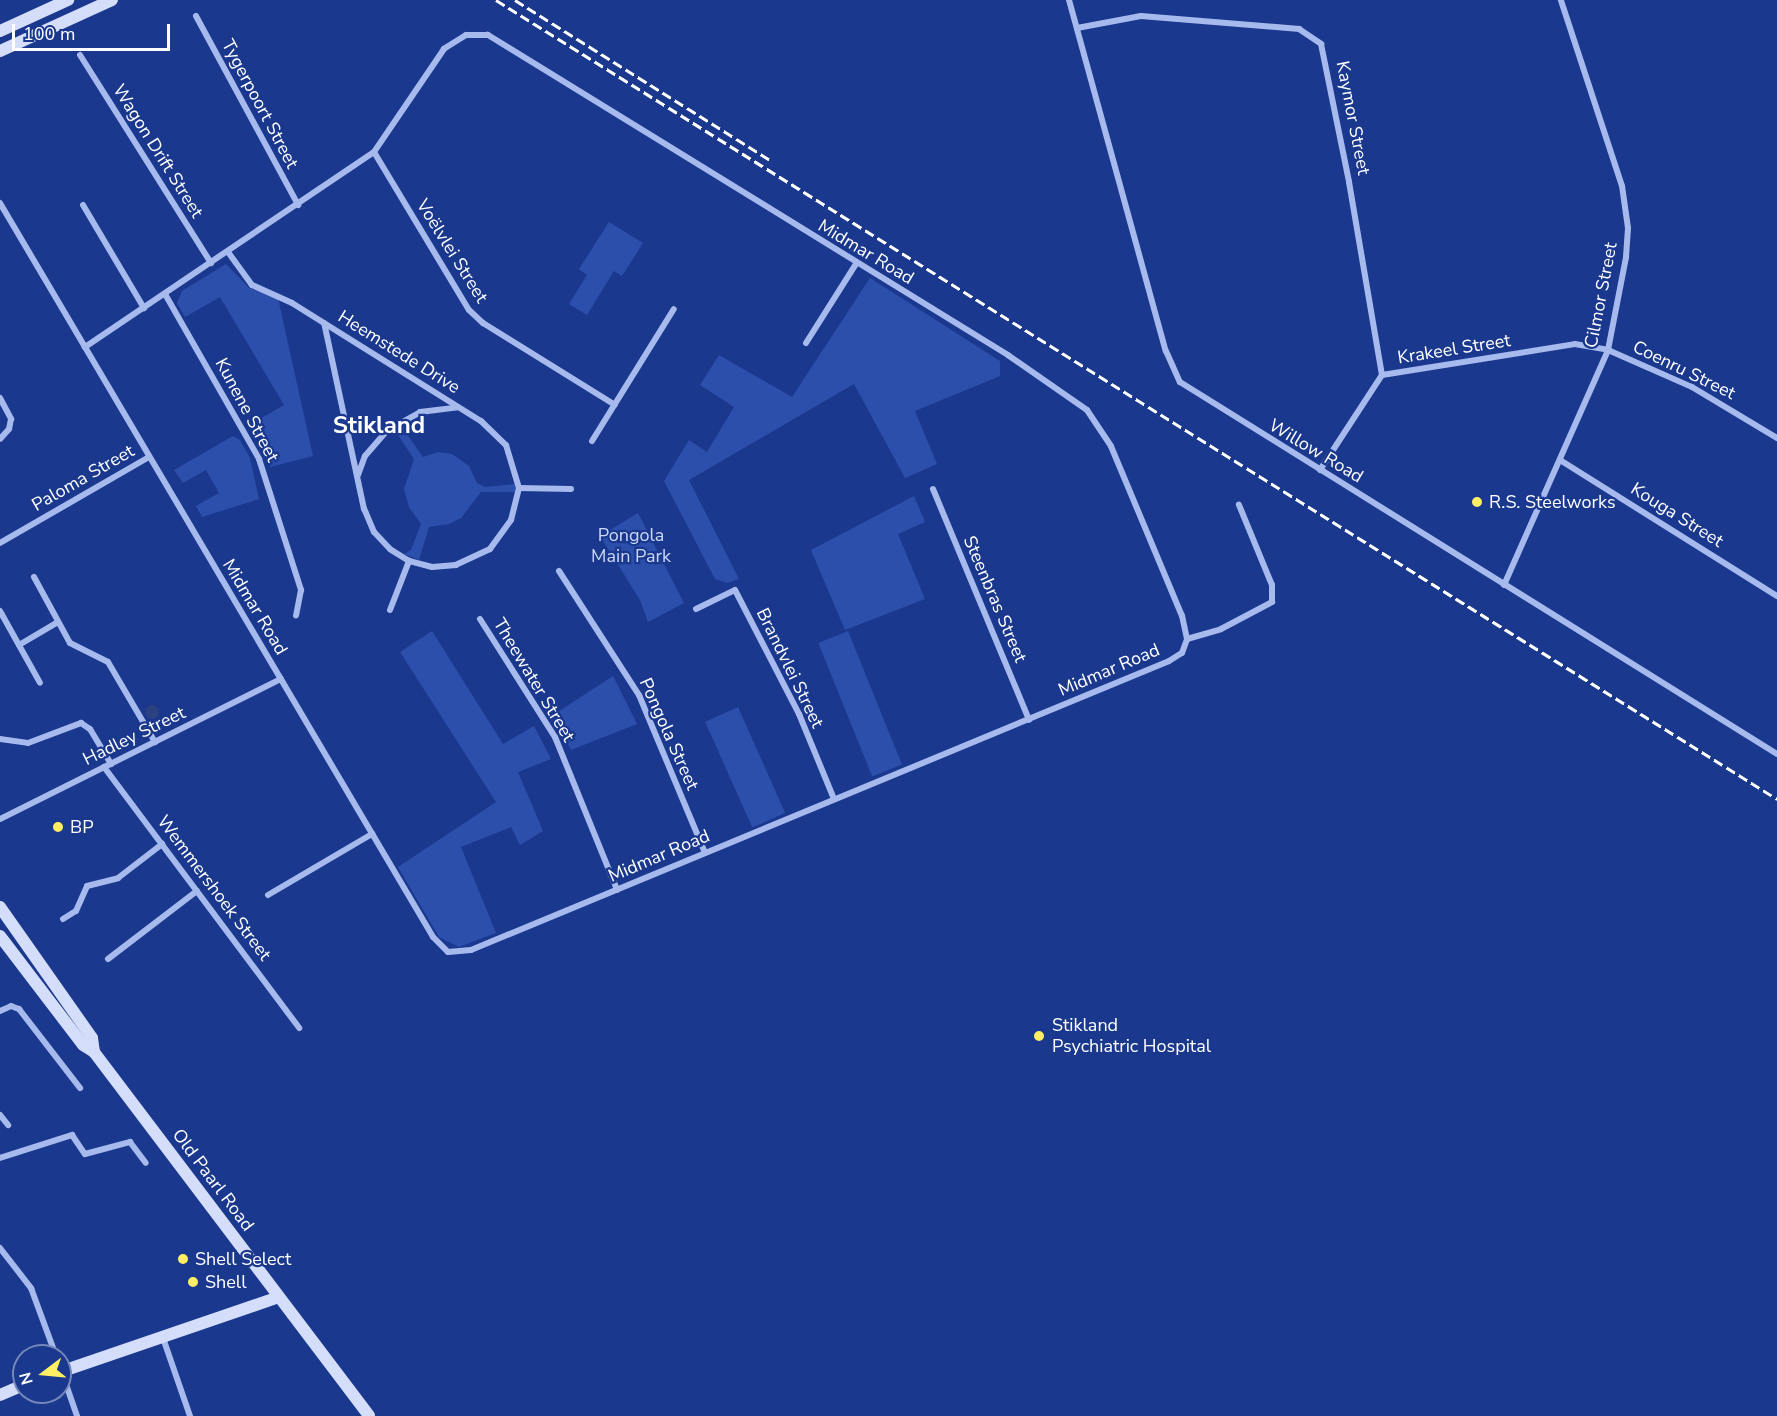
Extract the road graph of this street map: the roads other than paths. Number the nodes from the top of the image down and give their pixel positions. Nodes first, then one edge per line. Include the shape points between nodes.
1 (68, 0) edge
2 (112, 0) edge
3 (1069, 0) edge
4 (1562, 0) edge
5 (196, 16) dead end
6 (1077, 28) junction
7 (0, 31) edge
8 (2, 50) edge
9 (80, 55) dead end
10 (374, 152) junction
11 (0, 203) edge
12 (83, 205) dead end
13 (298, 205) junction
14 (3, 214) edge
15 (228, 252) junction
16 (211, 263) junction
17 (856, 264) junction
18 (165, 294) junction
19 (144, 308) junction
20 (675, 309) dead end
21 (324, 323) junction
22 (806, 343) dead end
23 (85, 347) junction
24 (1608, 350) junction
25 (1382, 375) junction
26 (0, 398) edge
27 (615, 405) junction
28 (459, 407) junction
29 (1777, 438) edge
30 (0, 439) edge
31 (592, 441) dead end
32 (149, 457) junction
33 (1560, 460) junction
34 (1320, 470) junction
35 (358, 475) junction
36 (519, 488) junction
37 (571, 489) dead end
38 (933, 489) dead end
39 (1239, 506) dead end
40 (0, 543) edge
41 (409, 561) junction
42 (559, 571) dead end
43 (34, 577) dead end
44 (1504, 585) junction
45 (1777, 596) edge
46 (696, 609) dead end
47 (390, 610) dead end
48 (0, 611) edge
49 (296, 616) dead end
50 (480, 619) dead end
51 (58, 622) junction
52 (1187, 639) junction
53 (19, 645) junction
54 (281, 679) junction
55 (40, 683) dead end
56 (1029, 720) junction
57 (0, 740) edge
58 (155, 742) junction
59 (1777, 754) edge
60 (111, 764) junction
61 (104, 767) junction
62 (834, 799) junction
63 (0, 819) edge
64 (372, 834) junction
65 (162, 844) junction
66 (705, 853) junction
67 (617, 890) junction
68 (197, 891) junction
69 (268, 895) dead end
70 (0, 908) edge
71 (63, 919) dead end
72 (0, 936) edge
73 (108, 959) dead end
74 (0, 1011) edge
75 (299, 1028) dead end
76 (94, 1052) junction
77 (80, 1088) dead end
78 (0, 1115) edge
79 (8, 1125) dead end
80 (0, 1158) edge
81 (147, 1163) dead end
82 (0, 1248) edge
83 (279, 1297) junction
84 (163, 1338) junction
85 (52, 1344) edge
86 (72, 1367) edge
87 (72, 1402) edge
88 (77, 1416) edge
89 (190, 1416) edge
90 (369, 1416) edge

1 - 7 main road
2 - 8 main road
3 - 6 street, Willow Road
4 - 24 street, Cilmor Street via 1626,206 1626,257
5 - 13 street, Tygerpoort Street
6 - 25 street, Kaymor Street via 1129,16 1152,17 1299,29 1321,44 1352,193
6 - 34 street, Willow Road via 1175,374 1188,390
9 - 16 street, Wagon Drift Street
10 - 13 street, Midmar Road
10 - 17 street, Midmar Road via 444,49 466,35 488,35
10 - 27 street, Voëlvlei Street via 469,310 483,323
11 - 14 street, Midmar Road
12 - 19 street
13 - 15 street, Midmar Road
14 - 23 street, Midmar Road
15 - 16 street, Midmar Road
15 - 21 street, Heemstede Drive via 248,282 273,292
16 - 18 street, Midmar Road
17 - 22 street
17 - 52 street, Midmar Road via 1008,355 1096,420 1111,446 1178,606
18 - 19 street, Midmar Road
18 - 49 street, Kunene Street via 259,459 301,590
19 - 23 street, Midmar Road
20 - 27 street
21 - 28 street, Heemstede Drive
21 - 35 street, Heemstede Drive
23 - 32 street, Midmar Road
24 - 25 street, Krakeel Street via 1575,344
24 - 29 street, Coenru Street via 1692,387
24 - 33 street, Cilmor Street
25 - 34 street, Krakeel Street
26 - 30 street via 11,419 9,429
27 - 31 street
28 - 35 street, Heemstede Drive via 420,412 388,429 365,456
28 - 36 street, Heemstede Drive via 506,445
32 - 40 street, Paloma Street
32 - 54 street, Midmar Road
33 - 44 street, Cilmor Street
33 - 45 street, Kouga Street
34 - 44 street, Willow Road
35 - 41 street, Heemstede Drive via 364,509 374,532
36 - 37 street
36 - 41 street, Heemstede Drive via 512,520 490,549 456,565 432,567
38 - 56 street, Steenbras Street
39 - 52 street via 1272,585 1272,602 1221,629
41 - 47 street
42 - 66 street, Pongola Street via 639,695
43 - 51 street
44 - 59 street, Willow Road
46 - 62 street, Brandvlei Street via 735,590 799,714
48 - 53 street
50 - 67 street, Theewater Street via 555,737
51 - 53 street
51 - 58 street via 74,647 98,654 108,662
52 - 56 street, Midmar Road via 1175,659
53 - 55 street
54 - 58 street, Hadley Street
54 - 64 street, Midmar Road
56 - 62 street, Midmar Road
57 - 60 street via 28,743 81,723 90,729
58 - 60 street, Hadley Street
60 - 61 street, Hadley Street
61 - 63 street, Hadley Street
61 - 65 street, Wemmershoek Street
62 - 66 street, Midmar Road
64 - 67 street, Midmar Road via 433,937 448,952 471,950
64 - 69 street
65 - 68 street, Wemmershoek Street
65 - 71 street via 118,878 87,886 76,911
66 - 67 street, Midmar Road
68 - 73 street
68 - 75 street, Wemmershoek Street
70 - 76 main road, Old Paarl Road via 92,1038
72 - 76 main road, Old Paarl Road via 83,1045
74 - 77 street via 14,1006 21,1011
76 - 83 main road, Old Paarl Road
78 - 79 street
80 - 81 street via 70,1136 77,1138 85,1154 128,1142
82 - 85 street via 31,1288
83 - 84 main road
83 - 90 main road, Old Paarl Road
84 - 86 main road
84 - 89 street
87 - 88 street

